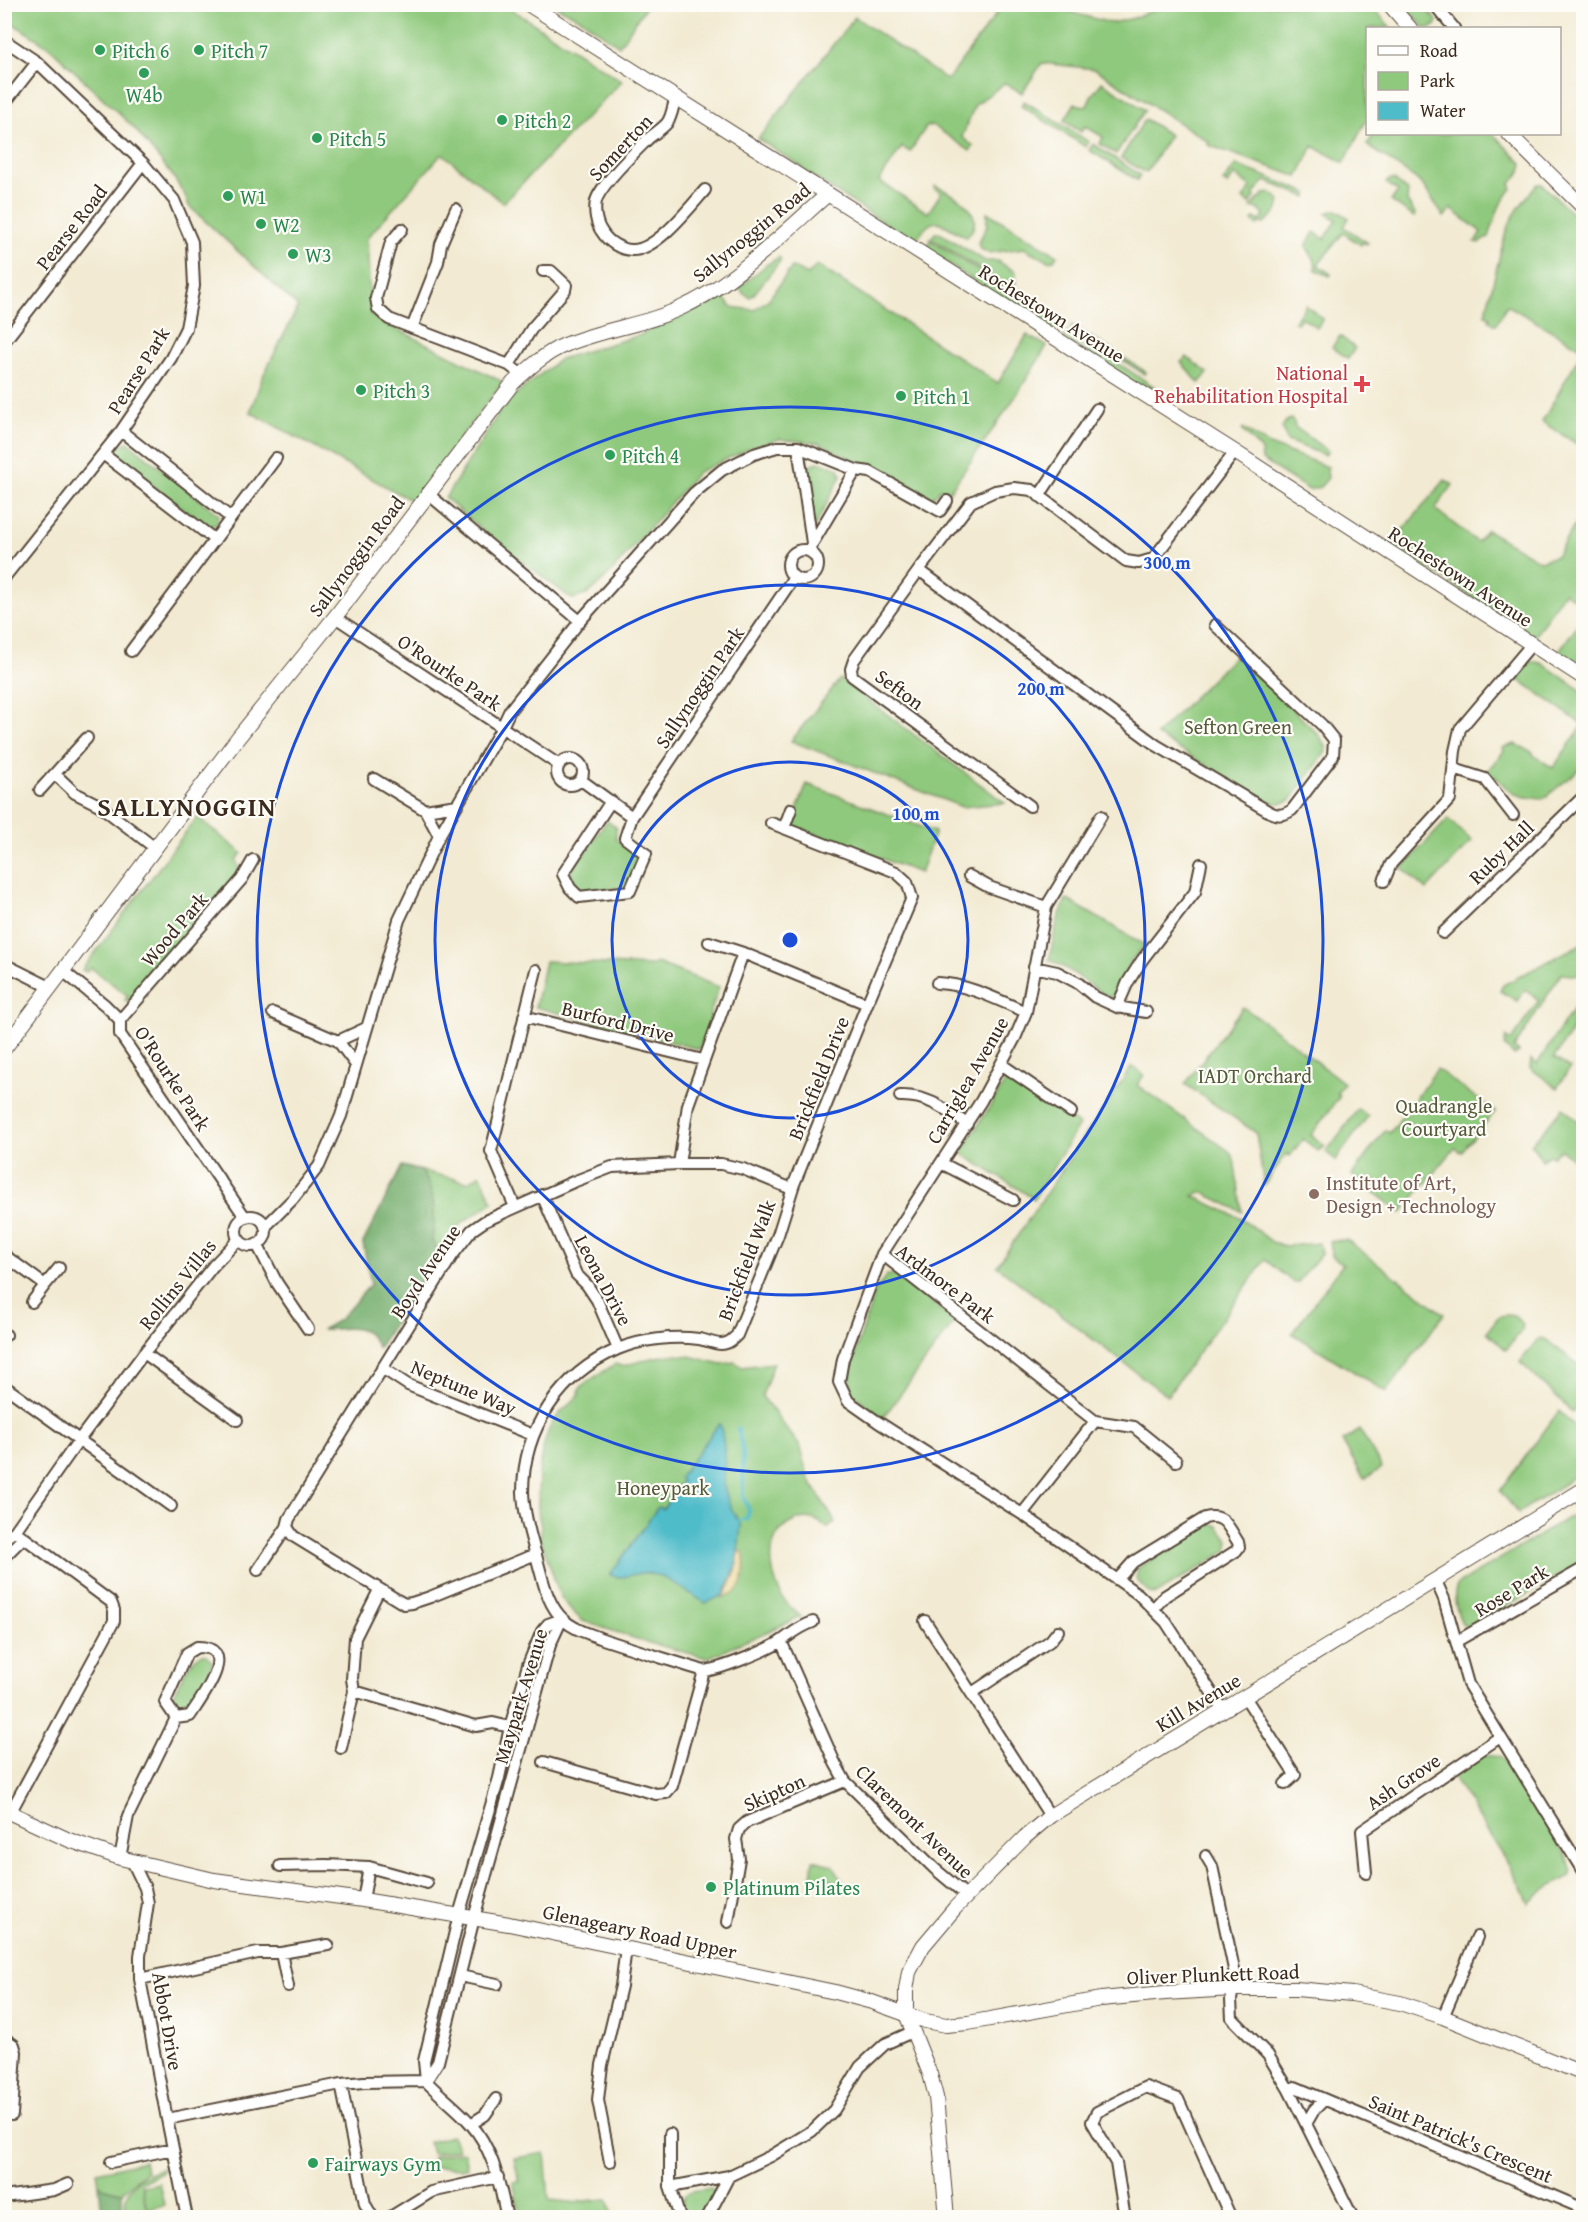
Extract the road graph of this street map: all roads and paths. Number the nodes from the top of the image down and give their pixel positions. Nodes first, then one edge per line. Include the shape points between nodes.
1 (528, 4) edge
2 (1389, 4) edge
3 (1434, 4) edge
4 (1409, 27) edge
5 (1450, 27) edge
6 (4, 40) edge
7 (37, 62) junction
8 (676, 97) junction
9 (4, 104) edge
10 (1510, 135) edge
11 (143, 163) junction
12 (705, 190) dead end
13 (828, 194) junction
14 (456, 208) dead end
15 (1584, 208) edge
16 (402, 230) dead end
17 (543, 271) dead end
18 (412, 328) junction
19 (4, 342) edge
20 (509, 365) junction
21 (522, 375) junction
22 (1097, 409) dead end
23 (121, 430) junction
24 (798, 447) junction
25 (1235, 452) junction
26 (103, 454) junction
27 (276, 458) dead end
28 (856, 470) junction
29 (427, 493) junction
30 (1040, 496) junction
31 (947, 501) dead end
32 (231, 518) junction
33 (215, 540) junction
34 (810, 547) junction
35 (919, 570) junction
36 (794, 577) junction
37 (4, 578) edge
38 (335, 616) junction
39 (580, 621) junction
40 (1215, 625) dead end
41 (1531, 645) junction
42 (131, 651) dead end
43 (1584, 678) edge
44 (501, 729) junction
45 (87, 738) dead end
46 (559, 765) junction
47 (1454, 769) junction
48 (55, 774) junction
49 (374, 779) dead end
50 (581, 780) junction
51 (40, 790) dead end
52 (1584, 796) edge
53 (612, 801) junction
54 (457, 805) junction
55 (1030, 806) dead end
56 (791, 809) dead end
57 (425, 810) junction
58 (1513, 815) dead end
59 (1101, 816) dead end
60 (632, 817) junction
61 (771, 823) dead end
62 (784, 828) junction
63 (440, 836) junction
64 (155, 848) junction
65 (253, 860) dead end
66 (1201, 864) dead end
67 (969, 876) dead end
68 (1384, 881) dead end
69 (1046, 907) junction
70 (1443, 933) dead end
71 (709, 942) dead end
72 (743, 953) junction
73 (4, 964) edge
74 (1034, 967) junction
75 (536, 970) dead end
76 (63, 971) junction
77 (937, 983) dead end
78 (50, 987) junction
79 (867, 1004) junction
80 (1118, 1007) junction
81 (1026, 1012) junction
82 (1146, 1012) dead end
83 (273, 1013) dead end
84 (524, 1016) junction
85 (120, 1020) junction
86 (366, 1028) junction
87 (338, 1041) junction
88 (4, 1049) edge
89 (703, 1060) junction
90 (1001, 1064) junction
91 (356, 1065) junction
92 (900, 1096) dead end
93 (1071, 1112) dead end
94 (967, 1124) junction
95 (941, 1163) junction
96 (679, 1164) junction
97 (792, 1189) junction
98 (542, 1195) junction
99 (1013, 1200) dead end
100 (515, 1207) junction
101 (245, 1217) junction
102 (265, 1227) junction
103 (239, 1239) junction
104 (257, 1244) junction
105 (882, 1254) junction
106 (4, 1255) edge
107 (59, 1268) dead end
108 (45, 1285) junction
109 (32, 1302) dead end
110 (308, 1329) dead end
111 (618, 1349) junction
112 (144, 1353) junction
113 (382, 1368) junction
114 (4, 1386) edge
115 (237, 1420) dead end
116 (1095, 1421) junction
117 (533, 1436) junction
118 (79, 1440) junction
119 (1176, 1461) dead end
120 (1584, 1490) edge
121 (171, 1506) dead end
122 (1022, 1514) junction
123 (287, 1527) junction
124 (19, 1534) junction
125 (4, 1539) edge
126 (536, 1554) junction
127 (4, 1557) edge
128 (1584, 1568) edge
129 (258, 1570) dead end
130 (1118, 1579) junction
131 (1436, 1581) junction
132 (379, 1590) junction
133 (1154, 1608) junction
134 (562, 1619) junction
135 (925, 1621) dead end
136 (813, 1622) dead end
137 (1058, 1631) dead end
138 (781, 1641) junction
139 (1457, 1641) junction
140 (704, 1671) junction
141 (354, 1691) junction
142 (972, 1693) junction
143 (1245, 1697) junction
144 (1223, 1710) junction
145 (176, 1718) junction
146 (510, 1727) junction
147 (1500, 1737) junction
148 (341, 1748) dead end
149 (544, 1762) dead end
150 (499, 1778) junction
151 (845, 1781) junction
152 (513, 1782) junction
153 (1285, 1784) dead end
154 (7, 1812) edge
155 (1050, 1816) junction
156 (1206, 1856) dead end
157 (126, 1859) junction
158 (280, 1866) dead end
159 (369, 1867) junction
160 (1583, 1869) edge
161 (1366, 1873) dead end
162 (427, 1883) dead end
163 (966, 1895) junction
164 (363, 1900) junction
165 (459, 1916) junction
166 (474, 1918) junction
167 (728, 1922) dead end
168 (1477, 1937) dead end
169 (328, 1946) dead end
170 (626, 1948) junction
171 (282, 1953) junction
172 (460, 1976) junction
173 (140, 1979) junction
174 (497, 1984) dead end
175 (288, 1986) dead end
176 (1233, 1989) junction
177 (906, 2014) junction
178 (1443, 2017) junction
179 (912, 2032) junction
180 (4, 2038) edge
181 (1584, 2074) edge
182 (426, 2081) junction
183 (341, 2084) junction
184 (1289, 2090) junction
185 (496, 2099) dead end
186 (1324, 2100) junction
187 (12, 2115) dead end
188 (167, 2119) junction
189 (471, 2124) junction
190 (1306, 2124) junction
191 (670, 2134) dead end
192 (173, 2149) junction
193 (111, 2162) dead end
194 (610, 2162) dead end
195 (729, 2176) junction
196 (498, 2177) junction
197 (68, 2184) dead end
198 (670, 2187) junction
199 (4, 2197) edge
200 (1584, 2209) edge
201 (187, 2217) edge
202 (373, 2217) edge
203 (389, 2217) edge
204 (507, 2217) edge
205 (680, 2217) edge
206 (707, 2217) edge
207 (948, 2217) edge
208 (1125, 2217) edge
209 (1231, 2217) edge
210 (1353, 2217) edge

1 - 8 main road, Rochestown Avenue
2 - 4 main road
3 - 5 street
6 - 7 street, Pearse Park
7 - 9 street
7 - 11 street, Pearse Park
8 - 12 street, Somerton via 668,122 622,166 600,194 598,222 617,246 638,250 668,230
8 - 13 main road, Rochestown Avenue
10 - 15 main road
11 - 19 street, Pearse Road
11 - 23 street, Pearse Park via 174,200 192,242 194,286 186,328 171,358
13 - 21 main road, Sallynoggin Road via 720,285 689,305 660,318 563,345
13 - 25 main road, Rochestown Avenue
14 - 18 street
16 - 18 street via 391,242 376,303 383,316
17 - 20 street via 551,271 566,285 565,290 532,328
18 - 20 street
20 - 21 street
21 - 29 main road, Sallynoggin Road
22 - 30 street
23 - 26 street, Pearse Park
23 - 32 street
24 - 28 street
24 - 34 street
24 - 39 street via 777,447 754,454 723,470 694,493
25 - 30 street, Sefton via 1153,559 1139,563 1126,561
25 - 41 main road, Rochestown Avenue
26 - 33 street
26 - 37 street, Pearse Park
27 - 32 street
28 - 31 street via 870,472 940,511
28 - 34 street, Sallynoggin Park
29 - 38 main road, Sallynoggin Road
29 - 39 street
30 - 35 street, Sefton via 1032,490 1014,488 995,491 971,502
32 - 33 street
33 - 42 street
34 - 36 street, Sallynoggin Park via 790,558
34 - 36 street via 817,571 806,580
35 - 40 street via 1156,745 1268,811 1282,815 1292,810 1333,756 1334,740
35 - 55 street, Sefton via 854,660 852,676
36 - 60 street, Sallynoggin Park
38 - 44 street, O'Rourke Park
38 - 64 main road, Sallynoggin Road
39 - 44 street via 510,710
41 - 43 main road, Rochestown Avenue
41 - 47 street via 1460,729
44 - 46 street
44 - 54 street, O'Rourke Park
45 - 48 street
46 - 50 street via 557,775 563,783 571,786
46 - 50 street via 568,759 578,762 583,768
47 - 58 street via 1485,779
47 - 68 street via 1450,799 1391,864
48 - 51 street
48 - 64 street via 75,793 99,805
49 - 57 street
50 - 53 street
52 - 70 street, Ruby Hall
53 - 60 street
53 - 60 street via 563,874 579,897 630,891 646,854 625,838
54 - 57 street
54 - 63 street, O'Rourke Park
56 - 62 street
57 - 63 street
59 - 69 street, Carriglea Avenue
61 - 62 street
62 - 79 street via 896,872 908,882 912,898
63 - 86 street, O'Rourke Park via 399,920
64 - 76 main road, Sallynoggin Road
65 - 85 street, Wood Park via 242,879
66 - 80 street via 1195,891 1142,960
67 - 69 street
69 - 74 street, Carriglea Avenue
71 - 72 street, Brickfield Drive
72 - 79 street, Brickfield Drive
72 - 89 street
73 - 78 street
74 - 80 street via 1057,972
74 - 81 street, Carriglea Avenue
75 - 84 street
76 - 78 main road, Sallynoggin Road
76 - 85 street, O'Rourke Park
77 - 81 street via 950,983
78 - 88 main road, Sallynoggin Road
79 - 97 street, Brickfield Drive
80 - 82 street
81 - 90 street, Carriglea Avenue
83 - 87 street
84 - 89 street, Burford Drive
84 - 100 street via 491,1151
85 - 101 street, O'Rourke Park via 120,1034
86 - 87 street
86 - 91 street, O'Rourke Park
87 - 91 street
89 - 96 street via 688,1105
90 - 93 street
90 - 94 street, Carriglea Avenue
91 - 102 street, O'Rourke Park via 341,1116 319,1166
92 - 94 street via 914,1095 936,1103
94 - 95 street, Carriglea Avenue
95 - 99 street
95 - 105 street, Carriglea Avenue
96 - 97 street, Boyd Avenue via 721,1164
96 - 98 street, Boyd Avenue via 612,1167
97 - 111 street, Brickfield Walk via 778,1236 730,1341 721,1344 659,1339
98 - 100 street, Boyd Avenue
98 - 111 street, Leona Drive via 576,1274 597,1300
100 - 113 street, Boyd Avenue via 472,1230
101 - 102 street via 255,1216
101 - 103 street via 238,1224
102 - 104 street via 264,1237
103 - 104 street via 247,1245
103 - 112 street, Rollins Villas
104 - 110 street via 276,1283
105 - 116 street, Ardmore Park
105 - 122 street, Ardmore Park via 843,1359 839,1382 848,1401
106 - 108 street
107 - 108 street
108 - 109 street
111 - 117 street via 560,1389
112 - 115 street, Rollins Villas
112 - 118 street, Rollins Villas
113 - 117 street, Neptune Way via 408,1385
113 - 123 street, Boyd Avenue via 288,1519
114 - 118 street
116 - 119 street via 1134,1427
116 - 122 street
117 - 126 street via 523,1492
118 - 121 street
118 - 124 street, Rollins Villas
120 - 131 main road, Kill Avenue
122 - 130 street, Ardmore Park
123 - 129 street, Boyd Avenue
123 - 132 street via 293,1536
124 - 125 street, Rollins Villas
124 - 127 street
124 - 154 street via 111,1602 114,1621
126 - 132 street via 412,1604 404,1604
126 - 134 street via 550,1601
128 - 139 street, Rose Park
130 - 133 street, Ardmore Park
130 - 133 street via 1133,1562 1205,1518 1222,1518 1238,1542 1236,1551 1165,1596
131 - 139 street
131 - 143 main road, Kill Avenue
132 - 141 street via 355,1638
133 - 144 street, Ardmore Park
134 - 140 street via 585,1632
134 - 146 street, Maypark Avenue via 542,1631
134 - 152 street, Maypark Avenue via 550,1645
135 - 142 street
136 - 138 street
137 - 142 street via 1050,1641
138 - 140 street
138 - 151 street, Claremont Avenue
139 - 147 street via 1468,1684
140 - 149 street via 672,1785 666,1793 656,1794
141 - 146 street via 476,1726 493,1723
141 - 148 street
142 - 155 street
143 - 144 main road, Kill Avenue
143 - 153 street via 1295,1775
144 - 155 main road, Kill Avenue
145 - 145 street via 190,1716 218,1670 218,1659 210,1649 197,1647 187,1653 165,1702
145 - 157 street via 128,1816
146 - 150 street, Maypark Avenue
147 - 160 street
147 - 161 street, Ash Grove via 1362,1831
150 - 152 street, Maypark Avenue
150 - 165 street, Maypark Avenue
151 - 163 street, Claremont Avenue
151 - 167 street, Skipton via 747,1822 739,1829 739,1859
152 - 166 street, Maypark Avenue
154 - 157 main road, Glenageary Road Upper via 69,1840
155 - 163 main road, Kill Avenue
156 - 176 street via 1212,1866 1233,1964
157 - 164 main road, Glenageary Road Upper via 214,1880
157 - 173 street, Abbot Drive via 147,1895
158 - 159 street
159 - 162 street
159 - 164 street
163 - 177 main road, Kill Avenue via 918,1954 908,1978
164 - 165 main road, Glenageary Road Upper
165 - 166 main road, Glenageary Road Upper
165 - 182 street, Maypark Avenue via 424,2061
166 - 170 main road, Glenageary Road Upper
166 - 172 street, Maypark Avenue
168 - 178 street
169 - 171 street
170 - 177 main road, Glenageary Road Upper via 835,1992
170 - 194 street via 598,2100
171 - 173 street via 258,1953
171 - 175 street
172 - 174 street
172 - 182 street, Maypark Avenue via 438,2062
173 - 188 street, Abbot Drive
176 - 177 main road, Oliver Plunkett Road via 1101,1999 945,2025
176 - 178 main road, Oliver Plunkett Road via 1352,1994 1400,2003
176 - 184 street via 1232,2018 1268,2055
177 - 179 main road
178 - 181 main road, Oliver Plunkett Road
179 - 195 street via 885,2044 860,2067 834,2110 812,2131
179 - 207 main road via 936,2097
180 - 187 street via 16,2052
182 - 183 street
182 - 189 street
183 - 188 street
183 - 202 street via 365,2204
184 - 186 street, Saint Patrick's Crescent via 1295,2087
184 - 190 street
185 - 189 street
186 - 190 street
186 - 200 street, Saint Patrick's Crescent
188 - 192 street, Abbot Drive
189 - 196 street via 489,2151
190 - 210 street
191 - 198 street
192 - 193 street
192 - 201 street, Abbot Drive
195 - 198 street
195 - 206 street
196 - 203 street via 430,2192
196 - 204 street
197 - 199 street via 54,2190
198 - 205 street
208 - 209 street via 1116,2163 1092,2122 1097,2112 1146,2087 1178,2098

